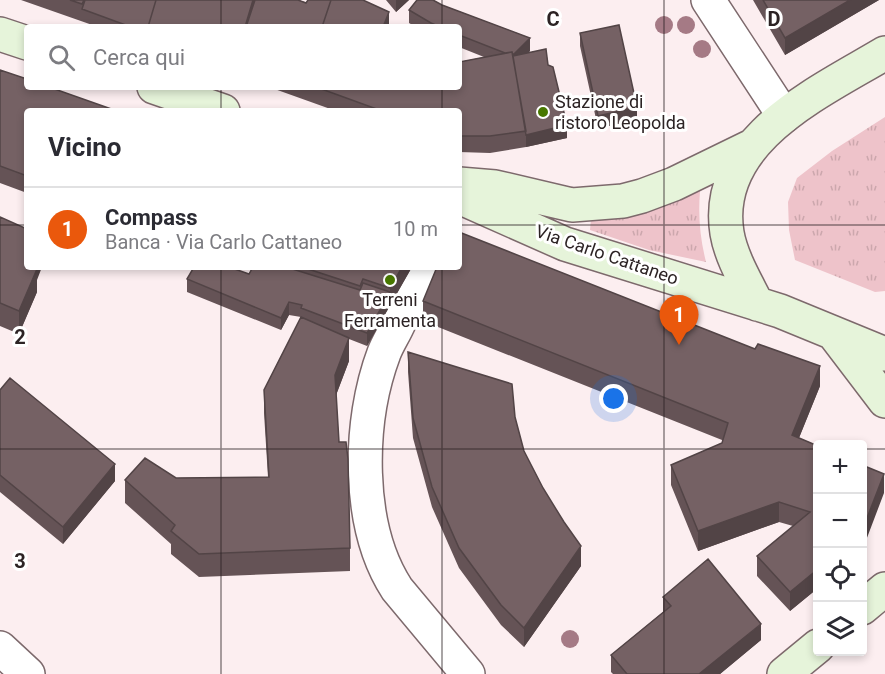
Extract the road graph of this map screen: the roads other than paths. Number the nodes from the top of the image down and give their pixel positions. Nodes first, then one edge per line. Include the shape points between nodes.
1 (708, 0) edge
2 (0, 34) edge
3 (24, 43) edge
4 (885, 53) edge
5 (162, 90) edge
6 (214, 108) edge
7 (784, 116) junction
8 (752, 146) junction
9 (462, 194) edge
10 (462, 196) edge
11 (424, 270) edge
12 (757, 304) junction
13 (831, 330) junction
14 (885, 354) edge
15 (885, 401) edge
16 (885, 589) edge
17 (867, 604) edge
18 (0, 648) edge
19 (813, 650) edge
20 (28, 674) edge
21 (468, 674) edge
22 (784, 674) edge

1 - 7 street
2 - 3 main road
4 - 7 main road
5 - 6 main road
7 - 8 main road
8 - 9 main road, Via Carlo Cattaneo via 674,183 623,201 572,205 495,187
8 - 12 main road via 735,174 725,218 732,250
10 - 12 main road, Via Carlo Cattaneo via 565,244
11 - 21 street via 384,351 374,383 365,442 371,525 387,574
12 - 13 main road, Via Carlo Cattaneo
13 - 14 main road, Via Carlo Cattaneo
13 - 15 main road
16 - 17 main road
18 - 20 street
19 - 22 main road

